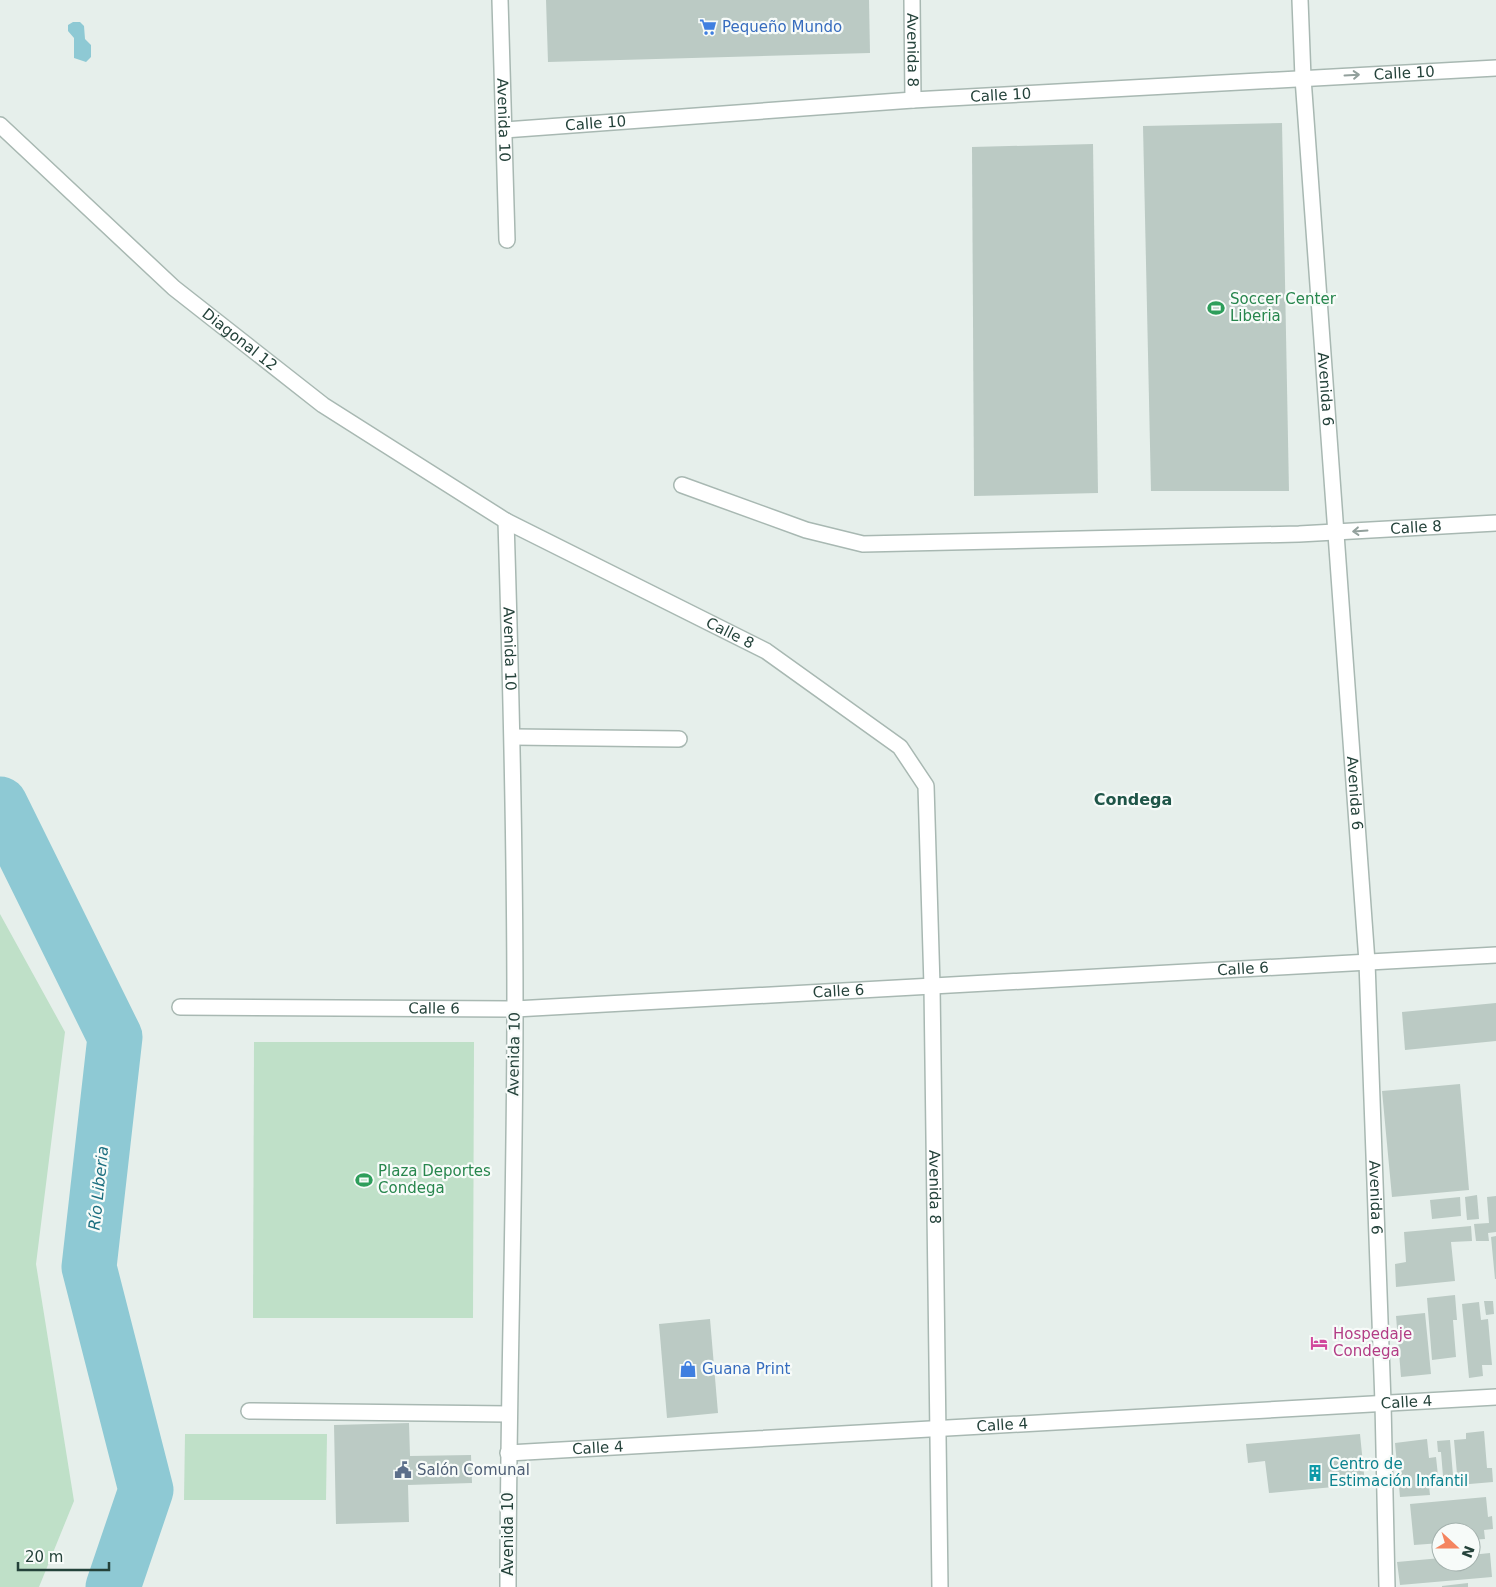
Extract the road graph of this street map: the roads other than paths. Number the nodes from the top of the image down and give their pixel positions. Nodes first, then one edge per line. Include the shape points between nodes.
1 (500, 0) edge
2 (912, 0) edge
3 (1300, 0) edge
4 (1496, 68) edge
5 (1303, 78) junction
6 (913, 100) junction
7 (0, 125) edge
8 (504, 130) junction
9 (507, 240) dead end
10 (682, 486) dead end
11 (506, 520) junction
12 (1496, 523) edge
13 (1336, 533) junction
14 (513, 737) junction
15 (679, 739) dead end
16 (926, 786) joint
17 (1496, 955) edge
18 (1367, 962) junction
19 (932, 986) junction
20 (180, 1006) dead end
21 (515, 1010) junction
22 (1496, 1397) edge
23 (1382, 1404) junction
24 (249, 1411) dead end
25 (508, 1414) junction
26 (940, 1429) junction
27 (508, 1453) junction
28 (508, 1587) edge
29 (940, 1587) edge
30 (1387, 1587) edge

1 - 8 street, Avenida 10
2 - 6 street, Avenida 8
3 - 5 street, Avenida 6
5 -> 4 street, Calle 10
5 - 6 street, Calle 10
5 - 13 street, Avenida 6
6 - 8 street, Calle 10
7 - 11 street, Diagonal 12 via 174,288 323,406
8 - 9 street, Avenida 10
10 - 13 street, Calle 8 via 806,530 863,544
11 - 14 street, Avenida 10
11 - 16 street, Calle 8 via 766,651 900,747
12 -> 13 street, Calle 8
13 - 18 street, Avenida 6
14 - 15 street
14 - 21 street, Avenida 10
16 - 19 street, Avenida 8
17 - 18 street, Calle 6
18 - 19 street, Calle 6
18 - 23 street, Avenida 6
19 - 21 street, Calle 6
19 - 26 street, Avenida 8
20 - 21 street, Calle 6
21 - 25 street, Avenida 10
22 - 23 street, Calle 4
23 - 26 street, Calle 4
23 - 30 street, Avenida 6
24 - 25 street
25 - 27 street, Avenida 10
26 - 27 street, Calle 4
26 - 29 street, Avenida 8
27 - 28 street, Avenida 10

